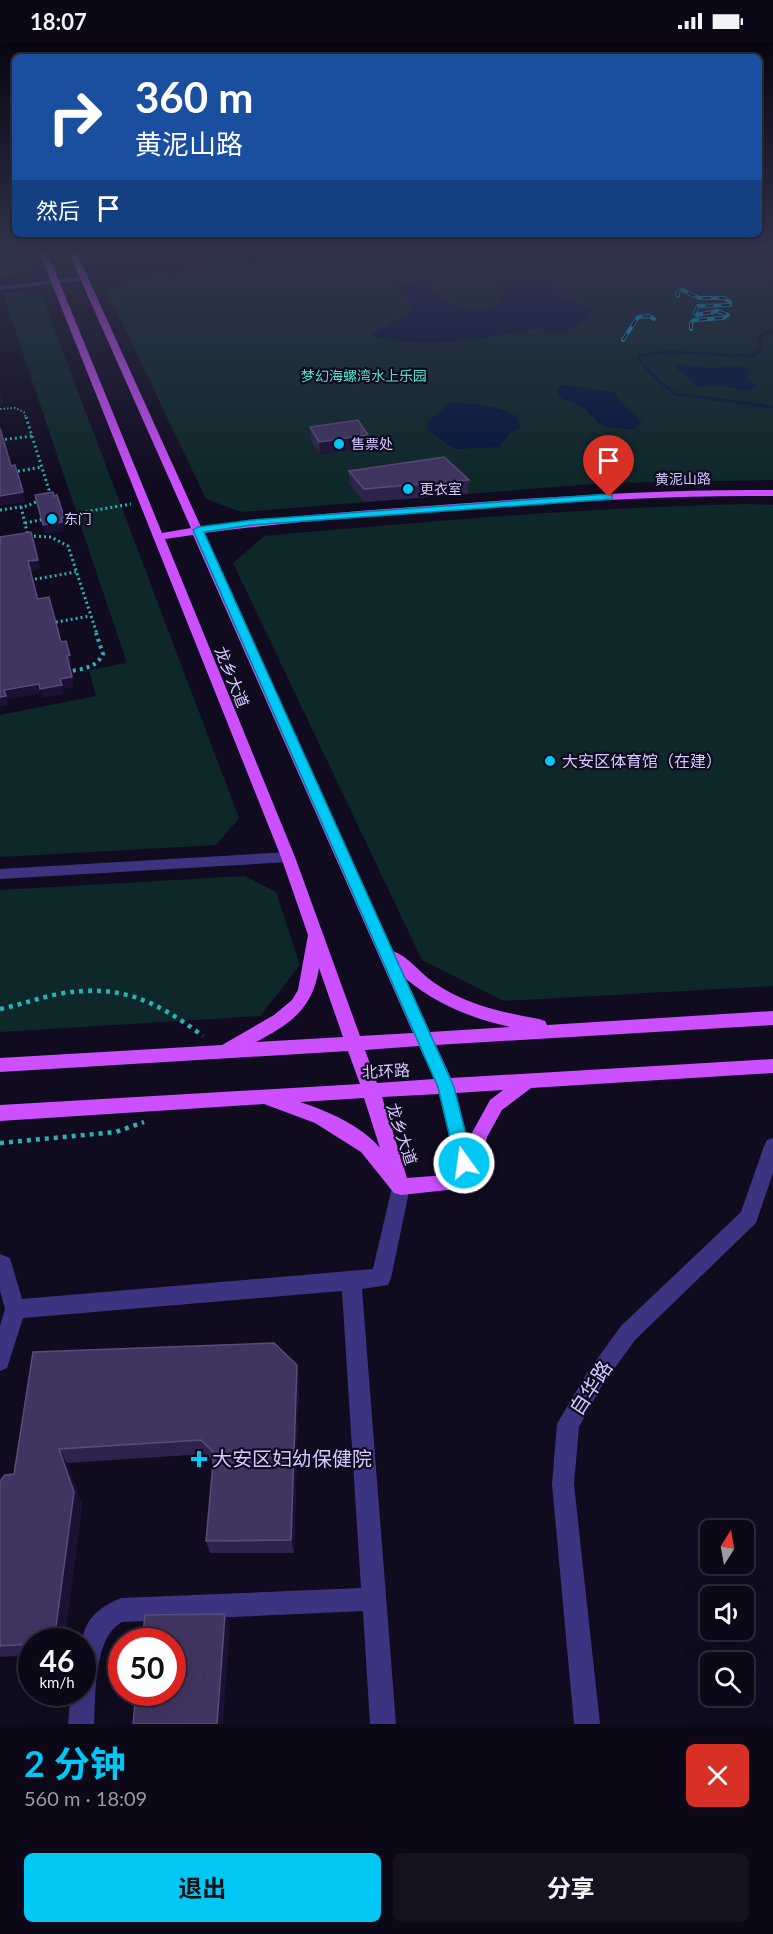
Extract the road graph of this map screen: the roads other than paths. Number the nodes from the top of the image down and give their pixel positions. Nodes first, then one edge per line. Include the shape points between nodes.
1 (74, 327) edge
2 (107, 327) edge
3 (773, 493) edge
4 (198, 530) junction
5 (157, 537) junction
6 (288, 857) junction
7 (0, 874) edge
8 (314, 929) junction
9 (384, 950) junction
10 (773, 1018) edge
11 (562, 1030) junction
12 (424, 1039) junction
13 (353, 1044) junction
14 (223, 1051) junction
15 (0, 1065) edge
16 (773, 1066) edge
17 (526, 1082) junction
18 (446, 1087) junction
19 (371, 1091) junction
20 (262, 1098) junction
21 (0, 1113) edge
22 (773, 1146) edge
23 (469, 1181) junction
24 (401, 1187) junction
25 (0, 1263) edge
26 (351, 1281) junction
27 (15, 1309) junction
28 (0, 1361) edge
29 (374, 1599) junction
30 (81, 1724) edge
31 (383, 1724) edge
32 (587, 1724) edge

1 - 5 main road, 龙乡大道
2 - 4 main road, 龙乡大道
3 - 4 main road, 黄泥山路 via 538,501
4 - 5 main road, 黄泥山路
4 - 9 main road, 龙乡大道
5 - 6 main road, 龙乡大道
6 - 7 street
6 - 8 main road, 龙乡大道
8 - 13 main road, 龙乡大道
8 - 14 main road via 312,964 303,998 270,1027
9 - 11 main road via 419,983 448,1002 488,1017
9 - 12 main road, 龙乡大道
10 - 11 main road, 北环路
11 - 12 main road, 北环路
12 - 13 main road, 北环路
12 - 18 main road, 龙乡大道
13 - 14 main road, 北环路
13 - 19 main road, 龙乡大道
14 - 15 main road, 北环路
16 - 17 main road, 北环路
17 - 18 main road, 北环路
17 - 23 main road via 496,1105 477,1135
18 - 19 main road, 北环路
18 - 23 main road, 龙乡大道
19 - 20 main road, 北环路
19 - 24 main road, 龙乡大道
20 - 21 main road, 北环路
20 - 24 main road via 321,1117 367,1146
22 - 32 street, 自华路 via 749,1217 628,1333 568,1424 563,1484
23 - 24 main road, 龙乡大道
24 - 26 street via 381,1278
25 - 27 street
26 - 27 street
26 - 29 street
27 - 28 street
29 - 30 street via 121,1610 105,1618 96,1631
29 - 31 street

